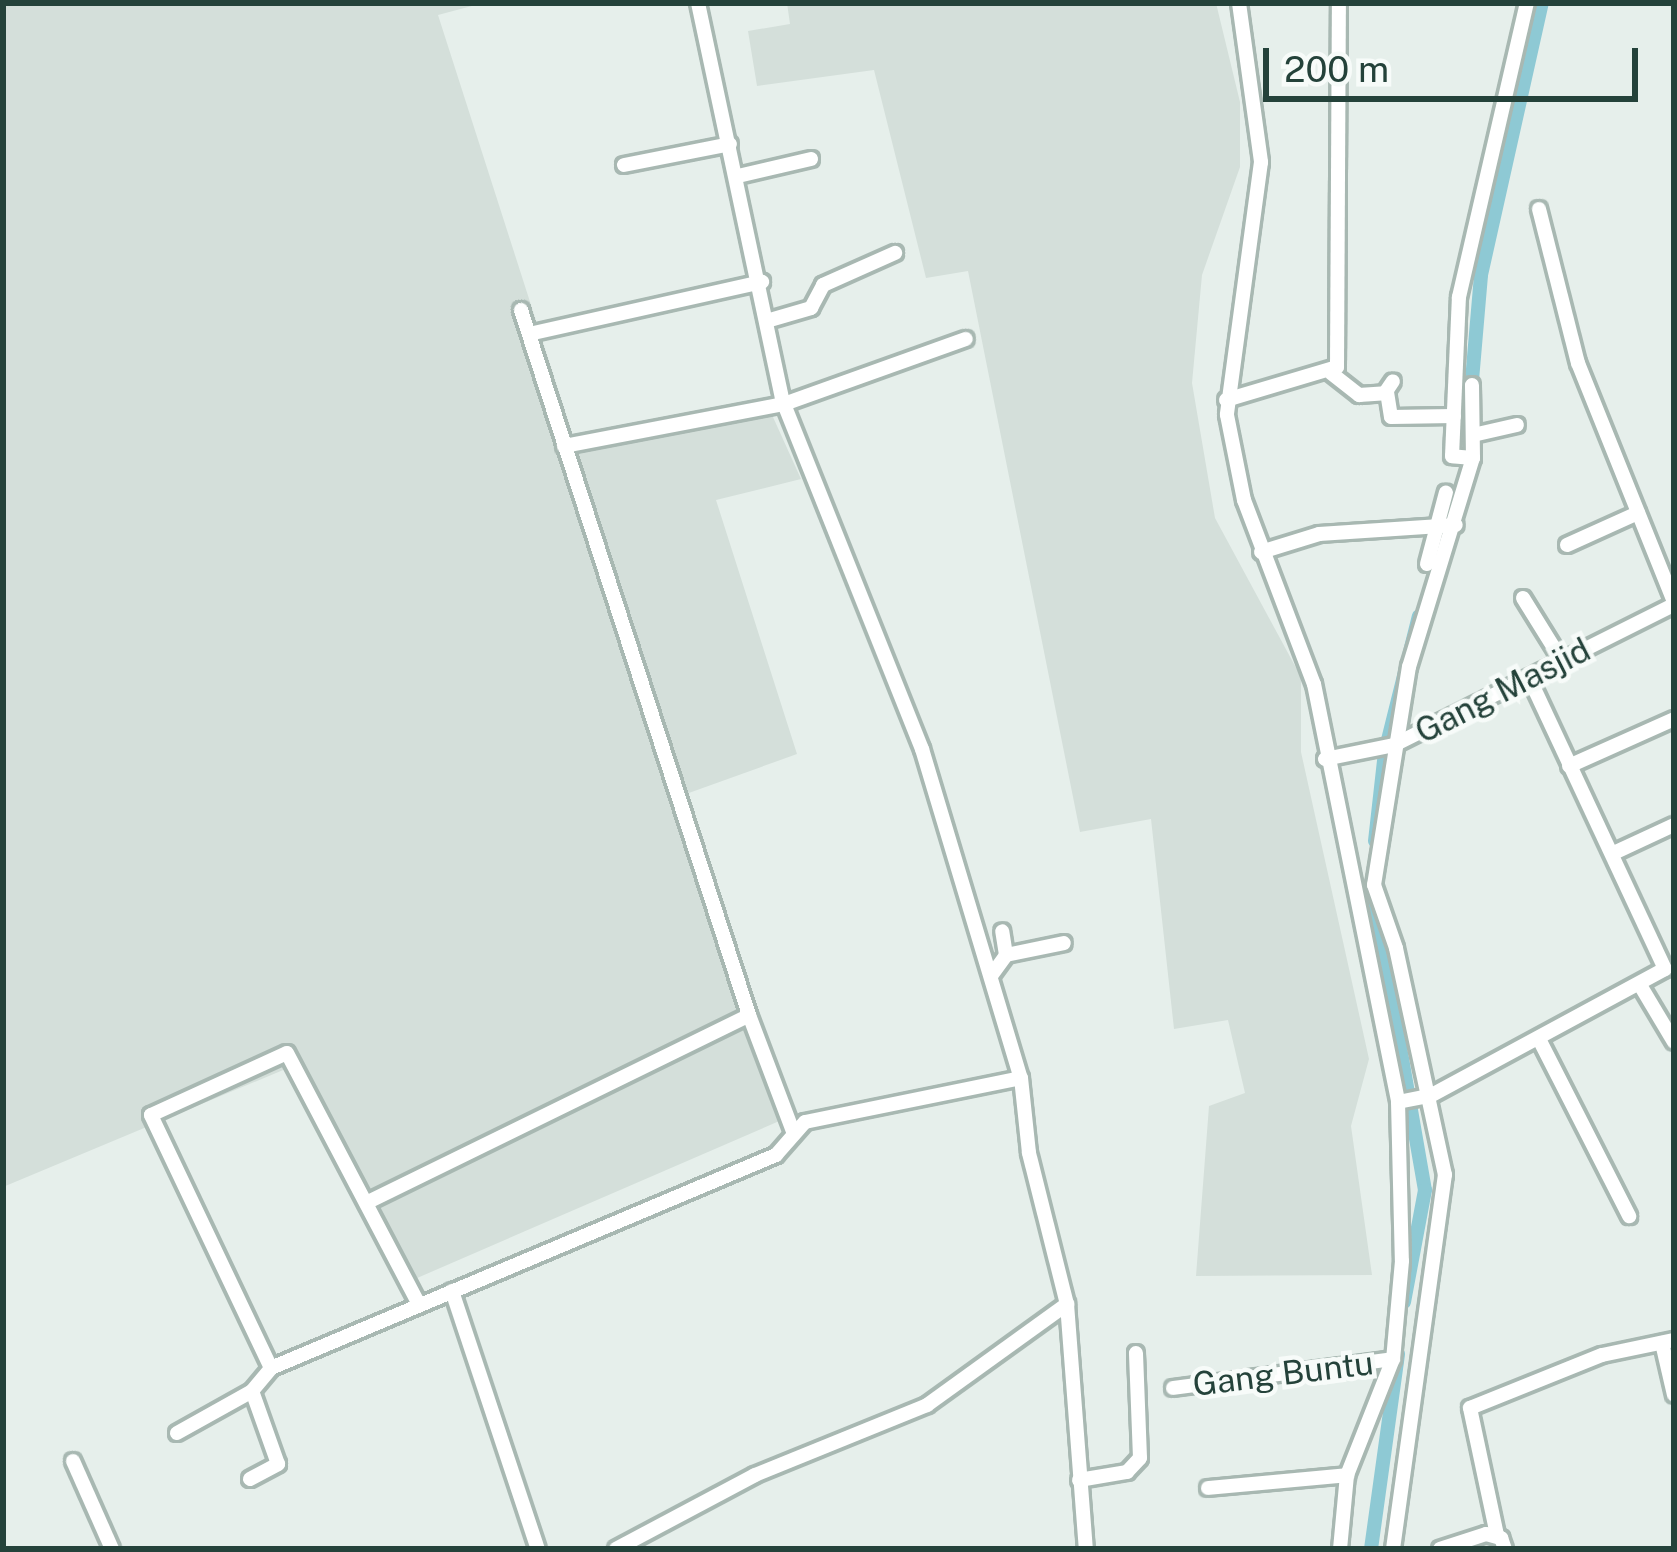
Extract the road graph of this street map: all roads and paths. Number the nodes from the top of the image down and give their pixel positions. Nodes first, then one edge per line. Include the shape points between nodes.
1 (698, 3) edge
2 (1239, 3) edge
3 (1339, 3) edge
4 (1527, 3) edge
5 (730, 144) junction
6 (811, 159) dead end
7 (624, 165) dead end
8 (738, 176) junction
9 (1539, 209) dead end
10 (895, 253) dead end
11 (762, 281) junction
12 (521, 310) dead end
13 (770, 320) junction
14 (529, 334) junction
15 (965, 339) dead end
16 (1331, 374) junction
17 (1472, 385) dead end
18 (1226, 400) junction
19 (784, 404) junction
20 (1454, 416) junction
21 (1517, 424) dead end
22 (1473, 434) junction
23 (564, 446) junction
24 (1466, 459) junction
25 (1446, 492) dead end
26 (1638, 513) junction
27 (1444, 526) junction
28 (1568, 545) dead end
29 (1261, 552) junction
30 (1427, 564) dead end
31 (1523, 598) dead end
32 (1674, 603) edge
33 (1562, 661) junction
34 (1530, 680) junction
35 (1674, 718) edge
36 (1387, 747) junction
37 (1325, 759) junction
38 (1569, 766) junction
39 (1674, 825) edge
40 (1616, 852) junction
41 (1002, 931) dead end
42 (1378, 932) junction
43 (1064, 943) dead end
44 (1006, 955) junction
45 (991, 976) junction
46 (1640, 985) junction
47 (749, 1015) junction
48 (1539, 1039) junction
49 (1674, 1042) edge
50 (1021, 1078) junction
51 (1428, 1097) junction
52 (1401, 1101) junction
53 (794, 1134) junction
54 (368, 1202) junction
55 (1629, 1216) dead end
56 (452, 1291) junction
57 (419, 1304) junction
58 (1067, 1304) junction
59 (1668, 1342) edge
60 (1136, 1353) dead end
61 (1394, 1364) junction
62 (272, 1368) junction
63 (1417, 1370) junction
64 (1173, 1388) dead end
65 (252, 1391) junction
66 (1674, 1395) edge
67 (177, 1433) dead end
68 (74, 1461) dead end
69 (1347, 1475) junction
70 (250, 1479) dead end
71 (1078, 1480) junction
72 (1208, 1488) dead end
73 (1501, 1542) edge
74 (112, 1549) edge
75 (538, 1549) edge
76 (616, 1549) edge
77 (1086, 1549) edge
78 (1340, 1549) edge
79 (1393, 1549) edge
80 (1440, 1549) edge

1 - 5 street
2 - 18 street via 1262,162
3 - 16 street via 1338,361
4 - 20 street via 1459,297
5 - 7 street
5 - 8 street
6 - 8 street
8 - 11 street
9 - 26 street via 1578,363
10 - 13 street via 823,285 811,308
11 - 13 street
11 - 14 street
12 - 14 street
13 - 19 street
14 - 23 street
15 - 19 street
16 - 18 street
16 - 20 street via 1360,395 1390,387 1391,416
17 - 22 street
18 - 29 street
19 - 23 street
19 - 45 street via 922,749
20 - 24 street
21 - 22 street
22 - 24 street
23 - 47 street
24 - 27 street
25 - 27 street
26 - 28 street
26 - 32 street
27 - 29 street via 1319,534
27 - 30 street
27 - 36 street
29 - 37 street via 1308,661
31 - 33 street
32 - 33 street, Gang Masjid
33 - 34 street, Gang Masjid
34 - 36 street, Gang Masjid
34 - 38 street
35 - 38 street
36 - 37 street, Gang Masjid
36 - 42 street via 1374,885
37 - 42 street
38 - 40 street
39 - 40 street
40 - 46 street via 1665,969
41 - 44 street
42 - 51 street
42 - 52 street
43 - 44 street
44 - 45 street
45 - 50 street
46 - 48 street
46 - 49 street
47 - 53 street
47 - 54 street
48 - 51 street
48 - 55 street
50 - 53 street via 805,1123
50 - 58 street via 1029,1153
51 - 52 street
51 - 63 street via 1445,1175
52 - 61 street
53 - 56 street via 776,1155
54 - 57 street
54 - 62 street via 287,1053 152,1114
56 - 57 street
56 - 75 street
57 - 62 street
58 - 71 street
58 - 76 street via 927,1405 755,1475
59 - 66 street
59 - 73 street via 1602,1354 1470,1408
60 - 71 street via 1140,1458 1127,1472
61 - 63 street
61 - 64 street, Gang Buntu
61 - 69 street
62 - 65 street
63 - 79 street
65 - 67 street
65 - 70 street via 278,1460
68 - 74 street
69 - 72 street
69 - 78 street
71 - 77 street
73 - 80 street

